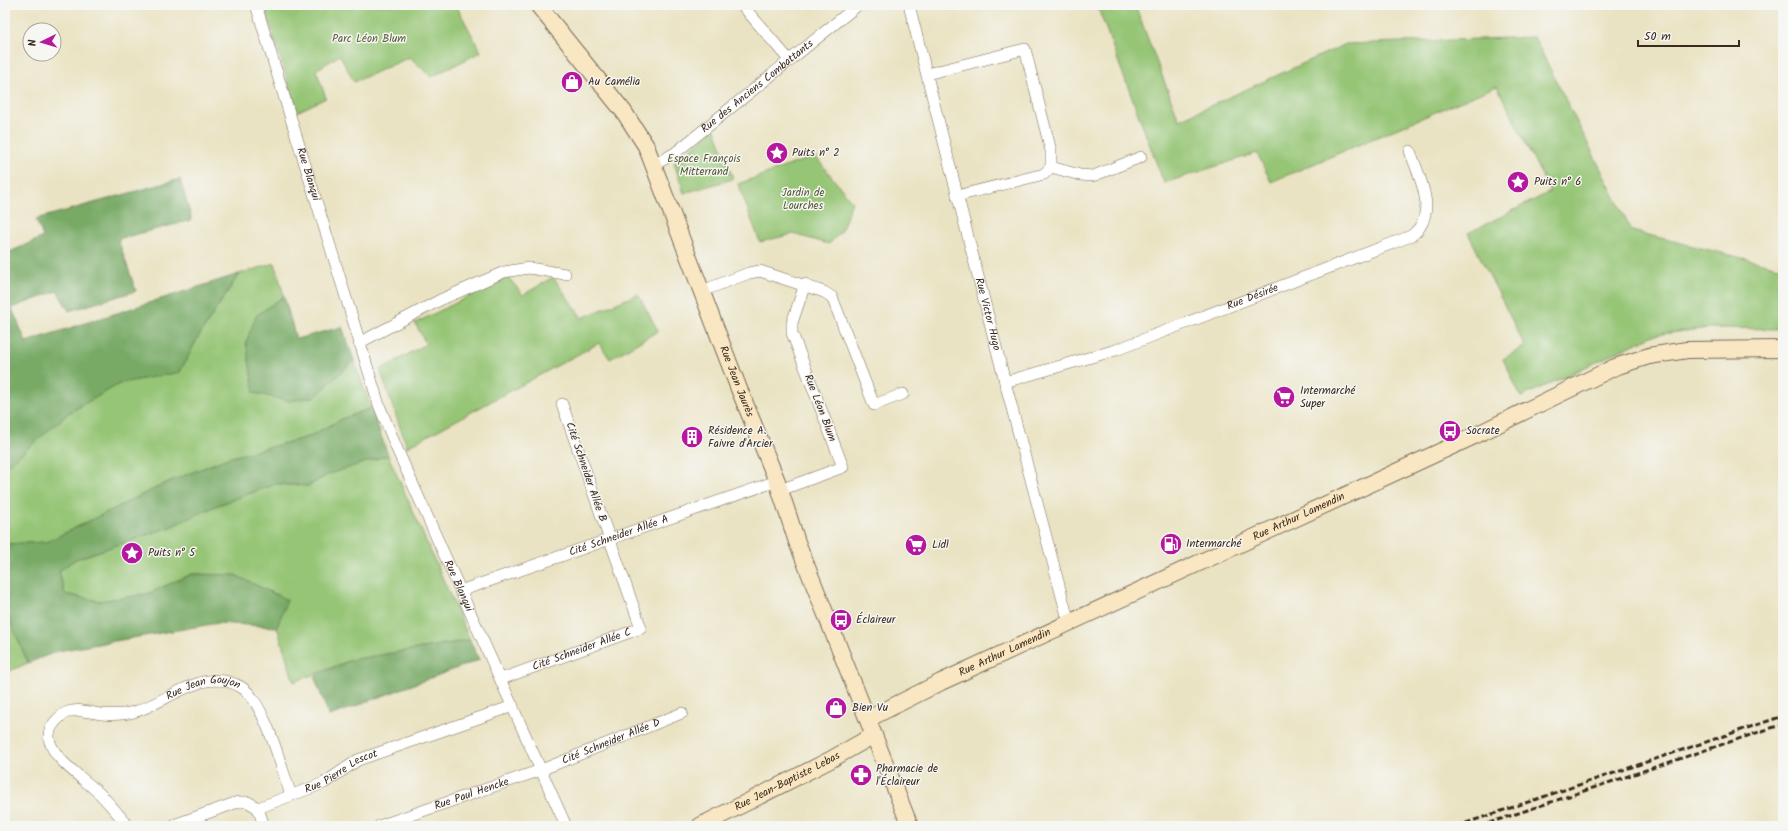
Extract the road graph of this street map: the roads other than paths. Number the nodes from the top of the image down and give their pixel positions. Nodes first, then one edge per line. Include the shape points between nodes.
1 (256, 5) edge
2 (538, 5) edge
3 (742, 5) edge
4 (858, 5) edge
5 (909, 5) edge
6 (790, 61) junction
7 (927, 74) junction
8 (1410, 151) dead end
9 (1140, 157) dead end
10 (654, 164) junction
11 (1051, 167) junction
12 (957, 196) junction
13 (565, 274) dead end
14 (805, 284) junction
15 (702, 291) junction
16 (359, 343) junction
17 (1783, 349) edge
18 (1005, 382) junction
19 (903, 394) dead end
20 (562, 404) dead end
21 (779, 485) junction
22 (609, 540) junction
23 (460, 591) junction
24 (1069, 623) junction
25 (501, 680) junction
26 (512, 706) junction
27 (682, 713) dead end
28 (871, 726) junction
29 (541, 770) junction
30 (291, 795) junction
31 (258, 808) junction
32 (128, 826) edge
33 (171, 826) edge
34 (264, 826) edge
35 (379, 826) edge
36 (566, 826) edge
37 (700, 826) edge
38 (910, 826) edge

1 - 16 street, Rue Blanqui
2 - 10 street, Rue Jean Jaurès via 630,119
3 - 6 street
4 - 6 street, Rue des Anciens Combattants
5 - 7 street, Rue Victor Hugo
6 - 10 street, Rue des Anciens Combattants via 676,153
7 - 11 street via 1025,49 1051,151
7 - 12 street, Rue Victor Hugo
8 - 18 street, Rue Désirée via 1427,205 1420,227 1411,236 1112,351
9 - 11 street via 1093,176
10 - 15 street, Rue Jean Jaurès
11 - 12 street via 1039,176
12 - 18 street, Rue Victor Hugo
13 - 16 street via 521,268 494,276 440,300
14 - 15 street via 760,271 748,273
14 - 19 street via 832,297 874,405
14 - 21 street, Rue Léon Blum via 792,323 792,333 843,467
15 - 21 street, Rue Jean Jaurès
16 - 23 street, Rue Blanqui via 392,438
17 - 24 street, Rue Arthur Lamendin via 1687,350 1649,356 1604,372 1468,439
18 - 24 street, Rue Victor Hugo
20 - 22 street, Cité Schneider Allée B
21 - 22 street, Cité Schneider Allée A
21 - 28 street, Rue Jean Jaurès via 795,537
22 - 23 street, Cité Schneider Allée A
22 - 25 street, Cité Schneider Allée C via 641,628
23 - 25 street, Rue Blanqui
24 - 28 street, Rue Arthur Lamendin via 884,710
25 - 26 street, Rue Blanqui
26 - 29 street, Rue Blanqui
26 - 30 street, Rue Pierre Lescot via 358,760 324,783
27 - 29 street, Cité Schneider Allée D
28 - 37 street, Rue Jean-Baptiste Lebas via 830,760
28 - 38 street, Rue Jean Jaurès
29 - 35 street, Rue Paul Hencke
29 - 36 street, Rue Blanqui
30 - 31 street, Rue Pierre Lescot
30 - 32 street, Rue Jean Goujon via 260,709 246,690 233,683 204,681 127,714 70,711 53,725 49,731 49,739 62,760 102,796
31 - 33 street via 248,802 238,802
31 - 34 street

